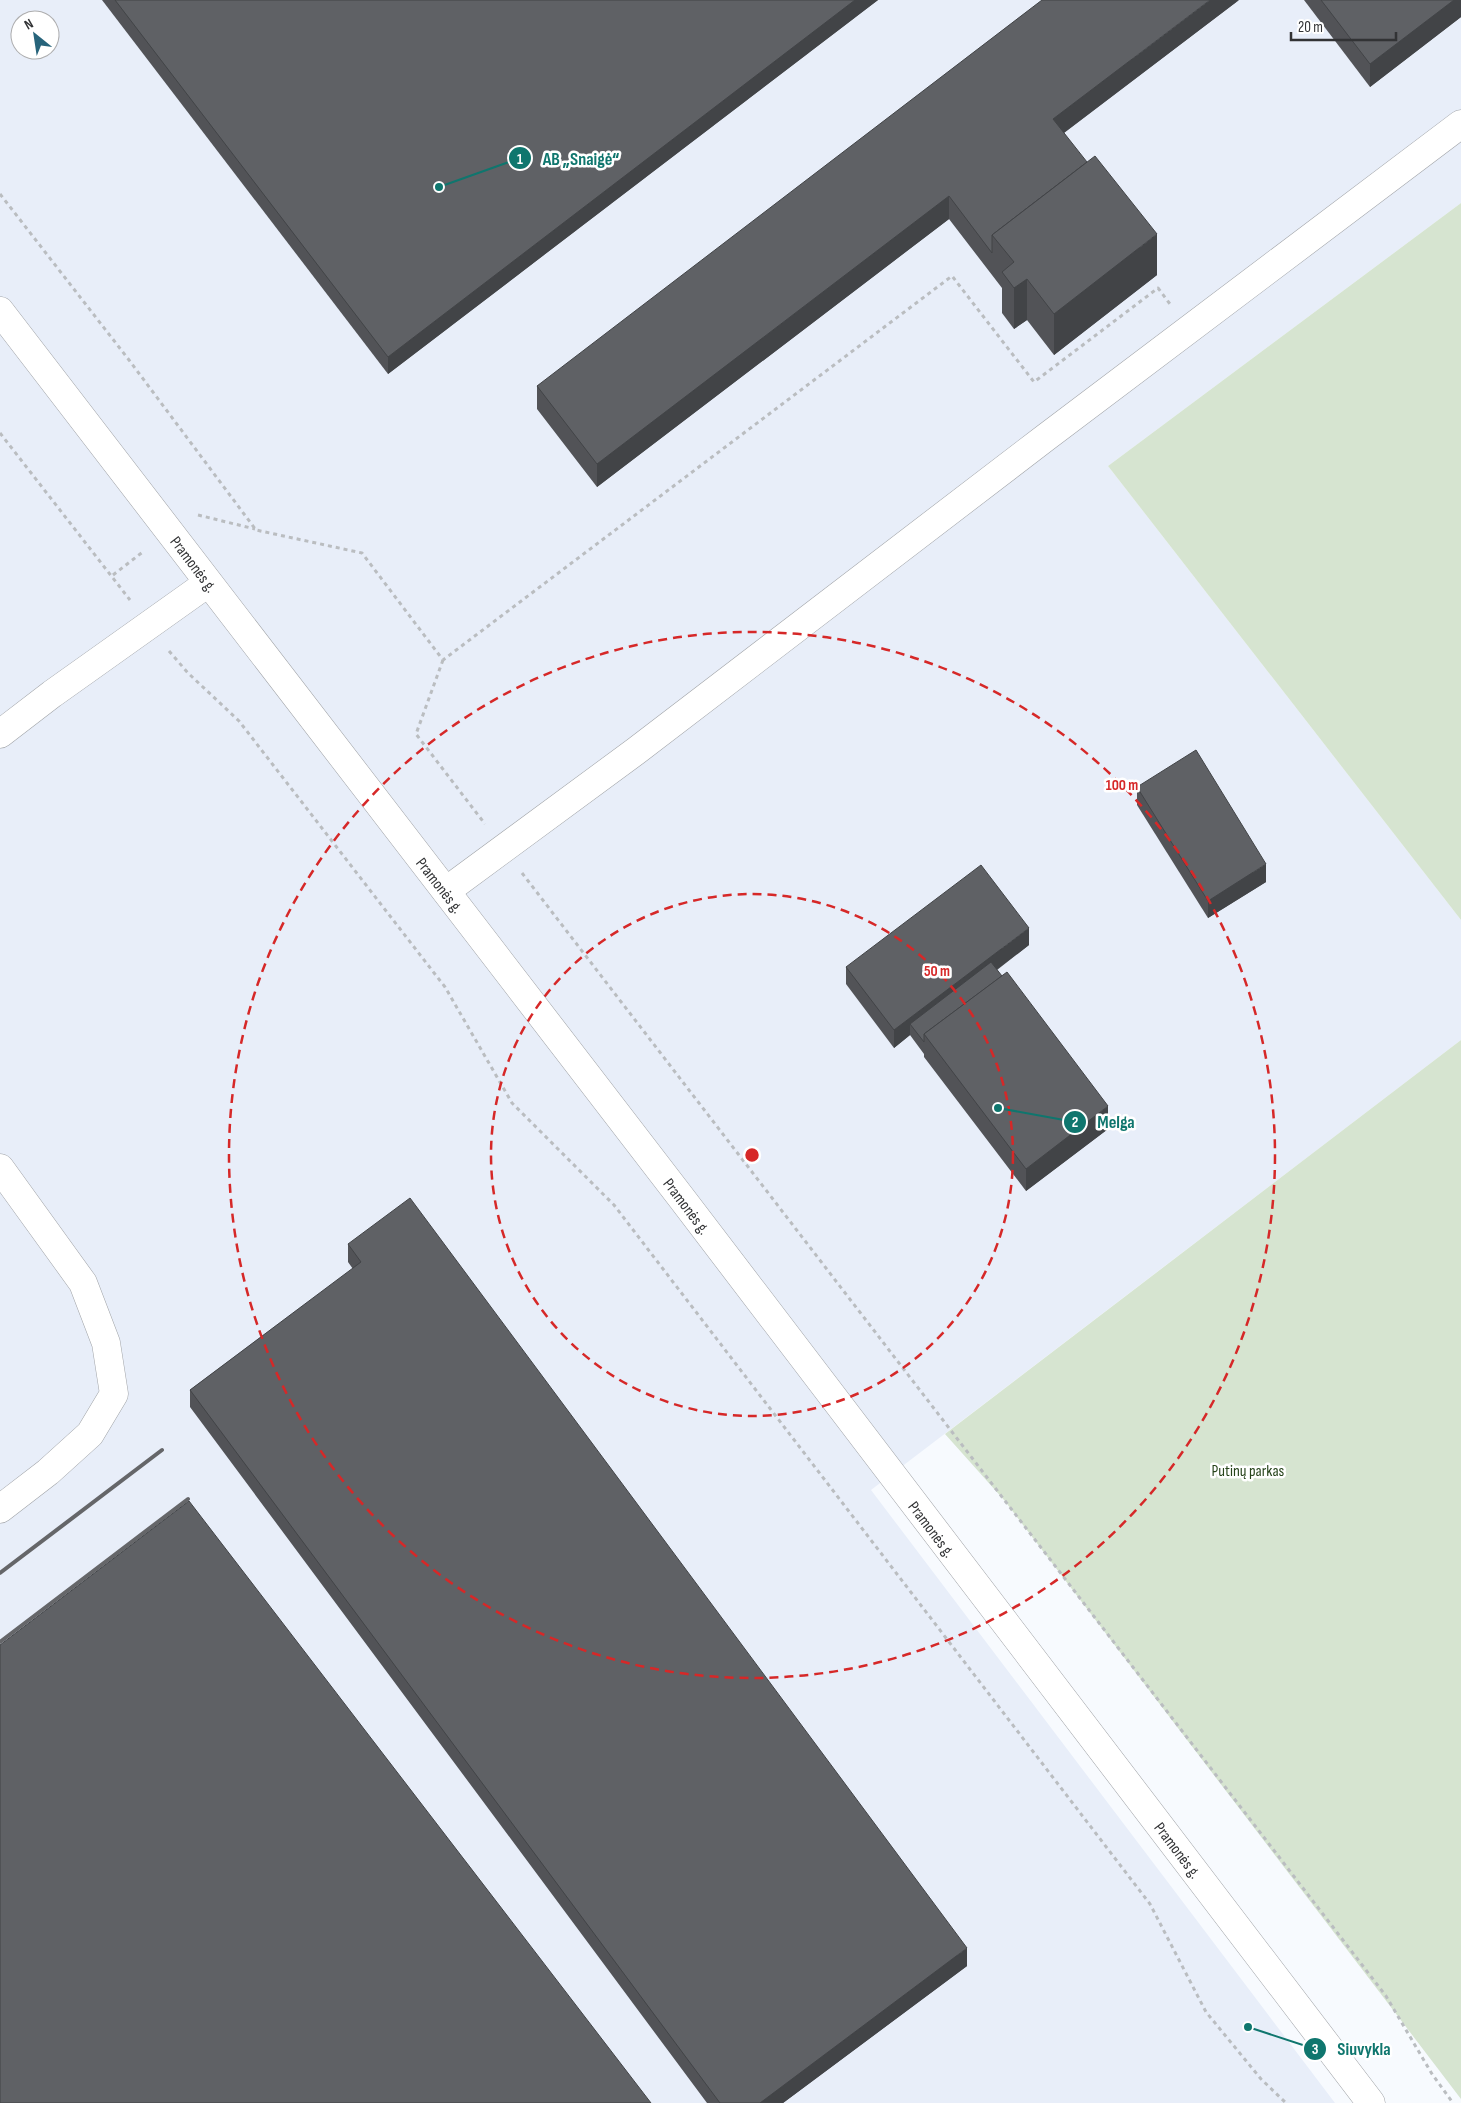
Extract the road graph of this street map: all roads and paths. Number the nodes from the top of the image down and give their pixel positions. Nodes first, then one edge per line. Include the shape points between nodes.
1 (1461, 124) edge
2 (0, 194) edge
3 (0, 311) edge
4 (1189, 329) junction
5 (0, 433) edge
6 (208, 583) junction
7 (149, 626) junction
8 (443, 660) junction
9 (0, 734) edge
10 (504, 848) junction
11 (446, 891) junction
12 (0, 1168) edge
13 (0, 1508) edge
14 (1286, 2103) edge
15 (1371, 2103) edge
16 (1453, 2103) edge

1 - 4 street
2 - 8 path via 256,530 362,553
3 - 6 street, Pramonės g.
4 - 8 path via 1158,288 1034,382 952,276
4 - 10 street
5 - 7 path via 113,575
6 - 7 street
6 - 11 street, Pramonės g.
7 - 9 street
7 - 14 path via 188,674 239,721 445,987 512,1103 626,1221 1150,1904 1206,2012
8 - 10 path via 416,734
10 - 11 street
10 - 16 path via 1386,1996
11 - 15 street, Pramonės g.
12 - 13 street via 84,1283 106,1344 114,1394 90,1434 48,1472

